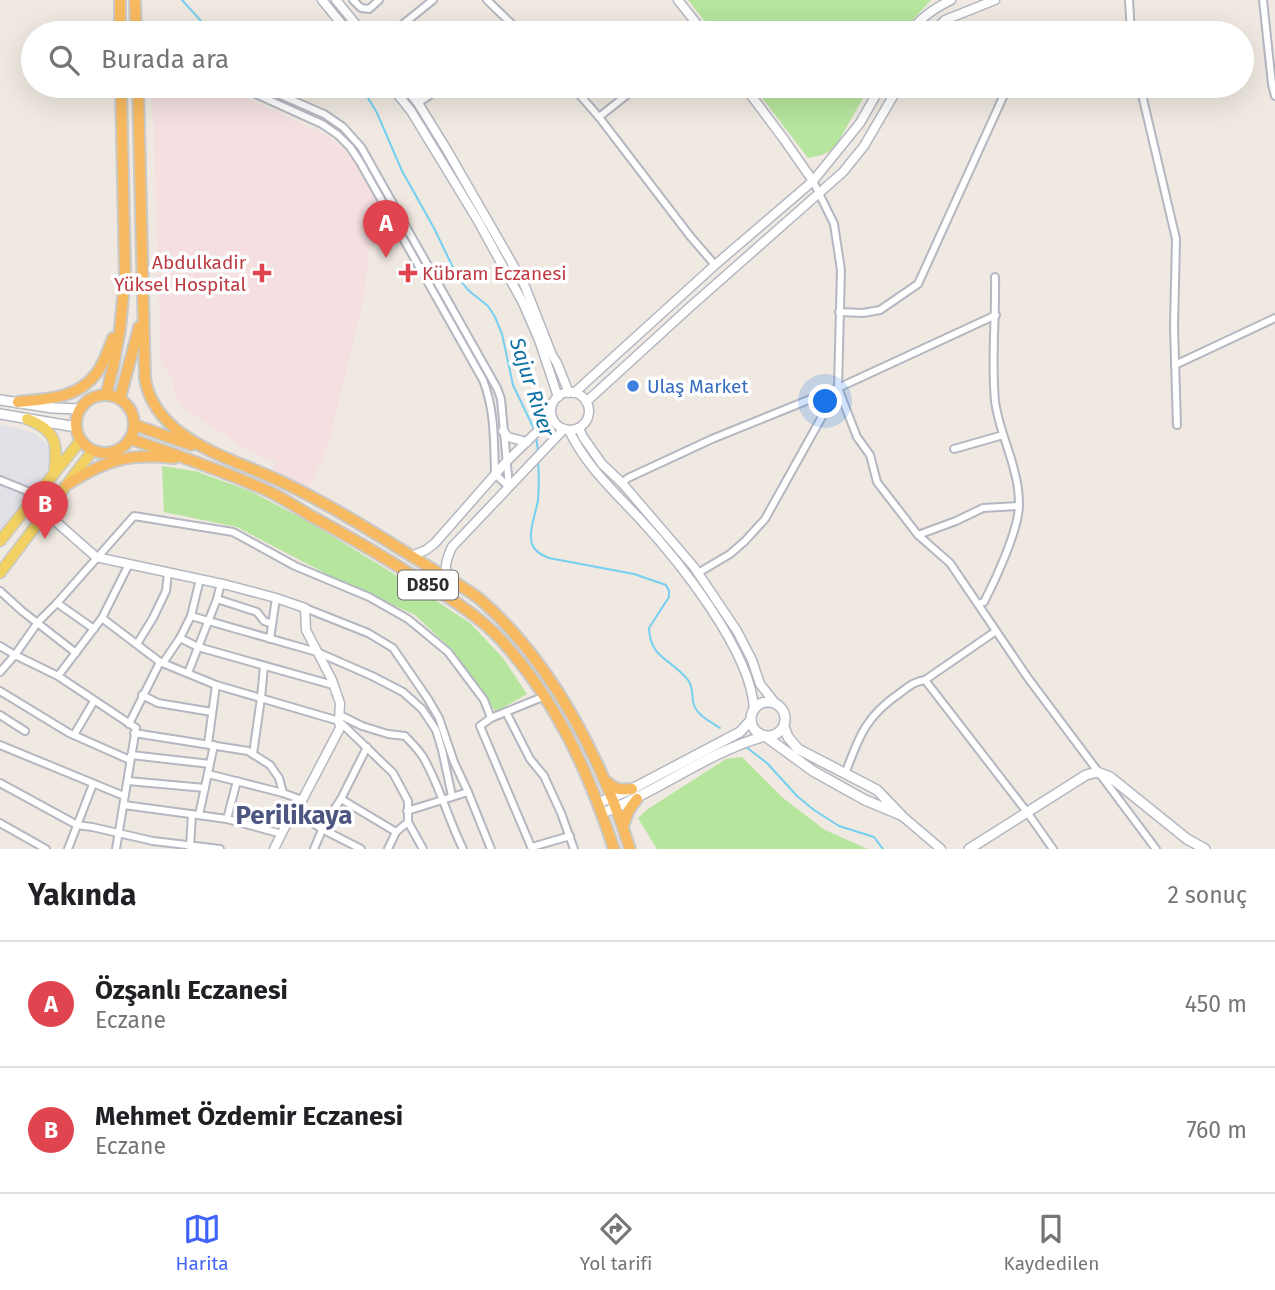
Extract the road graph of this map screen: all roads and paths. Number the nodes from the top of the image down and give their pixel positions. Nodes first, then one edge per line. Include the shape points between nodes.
1 (120, 0) edge
2 (135, 0) edge
3 (322, 0) edge
4 (336, 0) edge
5 (353, 0) edge
6 (379, 0) edge
7 (433, 0) edge
8 (487, 0) edge
9 (678, 0) edge
10 (951, 0) edge
11 (995, 0) edge
12 (1129, 0) edge
13 (1263, 0) edge
14 (120, 21) edge
15 (138, 21) edge
16 (339, 21) edge
17 (353, 21) edge
18 (407, 21) edge
19 (508, 21) edge
20 (695, 21) edge
21 (920, 21) edge
22 (944, 21) edge
23 (1130, 21) edge
24 (1275, 96) edge
25 (121, 98) edge
26 (138, 98) edge
27 (265, 98) edge
28 (286, 98) edge
29 (401, 98) edge
30 (414, 98) edge
31 (425, 98) edge
32 (582, 98) edge
33 (623, 98) edge
34 (753, 98) edge
35 (874, 98) edge
36 (892, 98) edge
37 (1003, 98) edge
38 (1143, 98) edge
39 (418, 103) junction
40 (313, 110) junction
41 (328, 117) junction
42 (599, 117) junction
43 (318, 122) junction
44 (813, 181) junction
45 (819, 193) junction
46 (715, 265) junction
47 (995, 277) dead end
48 (839, 312) junction
49 (142, 314) junction
50 (996, 315) junction
51 (1275, 318) edge
52 (120, 323) junction
53 (1175, 365) junction
54 (838, 388) junction
55 (572, 393) junction
56 (106, 395) junction
57 (558, 397) junction
58 (120, 398) junction
59 (0, 400) edge
60 (18, 402) junction
61 (586, 402) junction
62 (80, 409) junction
63 (0, 414) edge
64 (552, 417) junction
65 (27, 419) junction
66 (135, 425) junction
67 (1177, 425) dead end
68 (76, 427) junction
69 (579, 428) junction
70 (566, 430) junction
71 (503, 431) junction
72 (1003, 435) junction
73 (131, 439) junction
74 (81, 440) junction
75 (527, 442) junction
76 (954, 449) dead end
77 (93, 450) junction
78 (214, 453) junction
79 (195, 462) junction
80 (506, 462) junction
81 (54, 474) junction
82 (495, 474) junction
83 (0, 480) edge
84 (622, 483) junction
85 (68, 484) junction
86 (509, 487) junction
87 (37, 495) junction
88 (1019, 506) junction
89 (46, 513) junction
90 (918, 535) junction
91 (0, 541) edge
92 (411, 556) junction
93 (96, 557) junction
94 (129, 564) junction
95 (168, 572) junction
96 (0, 573) edge
97 (698, 573) junction
98 (200, 579) junction
99 (447, 579) junction
100 (221, 583) junction
101 (0, 591) edge
102 (276, 598) junction
103 (217, 599) junction
104 (57, 603) junction
105 (978, 604) junction
106 (305, 608) junction
107 (191, 616) junction
108 (102, 618) junction
109 (38, 622) junction
110 (207, 622) junction
111 (272, 624) junction
112 (94, 629) junction
113 (996, 631) junction
114 (180, 638) junction
115 (270, 639) junction
116 (137, 644) junction
117 (0, 646) edge
118 (198, 647) junction
119 (317, 652) junction
120 (76, 653) junction
121 (15, 655) junction
122 (161, 662) junction
123 (264, 666) junction
124 (0, 672) edge
125 (188, 673) junction
126 (58, 676) junction
127 (925, 680) junction
128 (216, 685) junction
129 (333, 685) junction
130 (0, 691) edge
131 (142, 695) junction
132 (545, 696) junction
133 (261, 698) junction
134 (428, 699) junction
135 (94, 701) junction
136 (775, 703) junction
137 (420, 707) junction
138 (754, 709) junction
139 (212, 712) junction
140 (506, 712) junction
141 (0, 715) edge
142 (340, 718) junction
143 (491, 718) junction
144 (751, 720) junction
145 (129, 724) junction
146 (784, 727) junction
147 (25, 731) dead end
148 (134, 733) junction
149 (74, 735) junction
150 (765, 736) junction
151 (0, 745) edge
152 (211, 745) junction
153 (367, 747) junction
154 (253, 754) junction
155 (130, 758) junction
156 (210, 764) junction
157 (1097, 772) junction
158 (208, 774) junction
159 (845, 774) junction
160 (128, 780) junction
161 (237, 781) junction
162 (606, 781) junction
163 (0, 783) edge
164 (93, 784) junction
165 (205, 788) junction
166 (468, 792) junction
167 (283, 793) junction
168 (635, 794) junction
169 (124, 796) junction
170 (452, 796) junction
171 (341, 799) junction
172 (442, 799) junction
173 (302, 800) junction
174 (614, 803) junction
175 (124, 806) junction
176 (600, 808) junction
177 (407, 811) junction
178 (296, 812) junction
179 (1027, 812) junction
180 (195, 814) junction
181 (901, 815) junction
182 (227, 819) junction
183 (408, 822) junction
184 (0, 823) edge
185 (77, 825) junction
186 (623, 826) junction
187 (322, 829) junction
188 (397, 832) junction
189 (119, 833) junction
190 (282, 834) junction
191 (570, 836) junction
192 (344, 840) junction
193 (152, 845) edge
194 (190, 847) edge
195 (532, 848) edge
196 (46, 849) edge
197 (68, 849) edge
198 (116, 849) edge
199 (220, 849) edge
200 (274, 849) edge
201 (314, 849) edge
202 (341, 849) edge
203 (361, 849) edge
204 (388, 849) edge
205 (423, 849) edge
206 (463, 849) edge
207 (491, 849) edge
208 (574, 849) edge
209 (614, 849) edge
210 (630, 849) edge
211 (941, 849) edge
212 (969, 849) edge
213 (1053, 849) edge
214 (1156, 849) edge
215 (1205, 849) edge

1 - 14 highway
2 - 15 highway
3 - 16 street
4 - 17 street
5 - 6 street via 369,9
7 - 18 street
8 - 19 street
9 - 20 street
10 - 21 street
11 - 22 street
12 - 23 street
13 - 24 street
25 - 52 highway via 125,275
26 - 49 highway
27 - 43 street
28 - 40 street
29 - 57 street via 523,303
30 - 39 street
31 - 39 street
32 - 42 street
33 - 42 street
34 - 44 street
35 - 44 street
36 - 45 street via 864,146
37 - 48 street via 918,284 880,310
38 - 53 street via 1176,239
39 - 55 street via 524,284
40 - 41 street
40 - 43 street
41 - 43 street
41 - 71 street via 362,147 490,373 501,399
42 - 46 street
43 - 82 street via 351,147 484,380 493,421
44 - 45 street
44 - 46 street
45 - 48 street via 834,224 841,270
45 - 61 street
46 - 55 street
47 - 50 street
48 - 54 street
49 - 58 highway
49 - 78 highway via 147,392 160,414 179,432
50 - 54 street
50 - 72 street via 995,404
51 - 53 street
52 - 56 highway
52 - 60 highway via 103,362 86,384 53,399
53 - 67 street
54 - 84 street via 712,439
54 - 90 street via 857,437 870,455 877,482
54 - 97 street via 765,519 730,554
55 - 57 street
55 - 61 street
56 - 58 highway
56 - 62 highway via 93,397
57 - 64 street
58 - 66 highway via 132,412
59 - 60 main road
60 - 62 main road
61 - 69 street via 589,414
62 - 68 highway
63 - 65 main road
64 - 70 street
64 - 75 street
65 - 68 main road
65 - 81 main road via 50,433 57,456
66 - 73 highway
66 - 78 highway, D850
68 - 74 highway
69 - 70 street
69 - 84 street via 602,464
70 - 86 street
70 - 138 street via 601,478 673,558 726,632 749,682
71 - 75 street
71 - 80 street
72 - 76 street
72 - 88 street via 1016,475
73 - 77 highway via 117,451
73 - 79 highway, D850
74 - 77 highway
74 - 81 main road
75 - 80 street
77 - 85 main road
78 - 92 highway, D850 via 283,482
79 - 85 highway via 142,456 116,460
79 - 132 highway, D850 via 272,494 460,605 500,639
80 - 82 street
80 - 86 street
81 - 87 main road
82 - 86 street
82 - 92 street via 435,543
83 - 87 street
84 - 97 street
85 - 89 main road
86 - 99 street via 452,547 445,569
87 - 91 main road
88 - 90 street via 984,508
88 - 105 street via 995,581 984,602
89 - 93 street
89 - 96 main road
90 - 105 street via 950,563
92 - 99 highway, D850
93 - 94 street
93 - 104 street
93 - 143 street via 134,516 233,532 408,620 448,652 484,700
94 - 95 street
94 - 108 street
95 - 98 street
95 - 116 street via 166,591
97 - 136 street via 737,631 760,684
98 - 100 street
98 - 107 street
99 - 162 highway, D850 via 481,600 543,670
100 - 102 street
100 - 103 street
101 - 109 street
102 - 106 street
102 - 111 street
103 - 110 street
103 - 111 street via 257,612
104 - 109 street
104 - 112 street
105 - 113 street
106 - 119 street via 306,630
106 - 134 street via 393,648
107 - 110 street
107 - 114 street
108 - 112 street
108 - 116 street
109 - 120 street
109 - 121 street
110 - 115 street
110 - 118 street
111 - 115 street
112 - 120 street
113 - 127 street
113 - 157 street
114 - 118 street
114 - 122 street
115 - 119 street
116 - 122 street
117 - 121 street
118 - 123 street
118 - 125 street
119 - 129 street
119 - 137 street via 403,692
120 - 126 street
121 - 124 street
121 - 126 street
122 - 125 street
122 - 131 street
123 - 129 street
123 - 133 street
125 - 128 street
126 - 135 street
127 - 159 street via 885,703 870,718
127 - 179 street
128 - 133 street
128 - 139 street
129 - 142 street via 341,703
130 - 149 street
131 - 139 street via 158,704
131 - 145 street
132 - 140 street
132 - 176 highway, D850 via 578,754
133 - 142 street
133 - 154 street
134 - 137 street
134 - 166 street
135 - 145 street
135 - 149 street
136 - 138 main road
136 - 146 main road via 783,711
137 - 170 street via 436,730
138 - 144 main road
139 - 152 street
140 - 143 street
140 - 191 street via 544,776
141 - 147 street
142 - 153 street
142 - 172 street via 405,736 422,755
142 - 173 street via 341,728
143 - 195 street via 480,726
144 - 150 main road via 755,730
144 - 168 main road via 740,733
145 - 148 street via 136,727
146 - 150 main road via 776,735
146 - 159 main road via 798,750
148 - 152 street
148 - 155 street
149 - 155 street
150 - 168 main road via 733,746
150 - 181 main road via 813,771
151 - 164 street
152 - 154 street
152 - 156 street
153 - 171 street
153 - 177 street via 393,773 408,801
154 - 167 street via 270,765
155 - 156 street
155 - 160 street
156 - 158 street
157 - 179 main road
157 - 214 street
157 - 215 main road
158 - 161 street
158 - 165 street
159 - 181 main road via 877,790
160 - 165 street
160 - 169 street
161 - 167 street
161 - 182 street
162 - 168 highway
162 - 174 highway, D850
163 - 185 street
164 - 169 street
164 - 185 street
165 - 180 street
166 - 170 street
166 - 207 street
167 - 173 street
168 - 174 main road
168 - 186 highway
169 - 175 street
170 - 172 street
171 - 187 street
171 - 188 street
172 - 177 street
172 - 206 street
173 - 178 street
174 - 176 main road
174 - 186 highway, D850
175 - 180 street
175 - 189 street
176 - 209 highway, D850
177 - 183 street
178 - 187 street
178 - 190 street
179 - 212 main road
179 - 213 street
180 - 182 street
180 - 194 street
181 - 211 street
182 - 190 street
183 - 188 street
183 - 205 street
184 - 196 street
185 - 189 street
185 - 197 street
186 - 210 highway, D850
187 - 192 street
187 - 201 street
188 - 204 street
189 - 193 street
189 - 198 street
190 - 200 street
191 - 195 street
191 - 208 street
192 - 202 street
192 - 203 street
193 - 194 street
194 - 199 street

